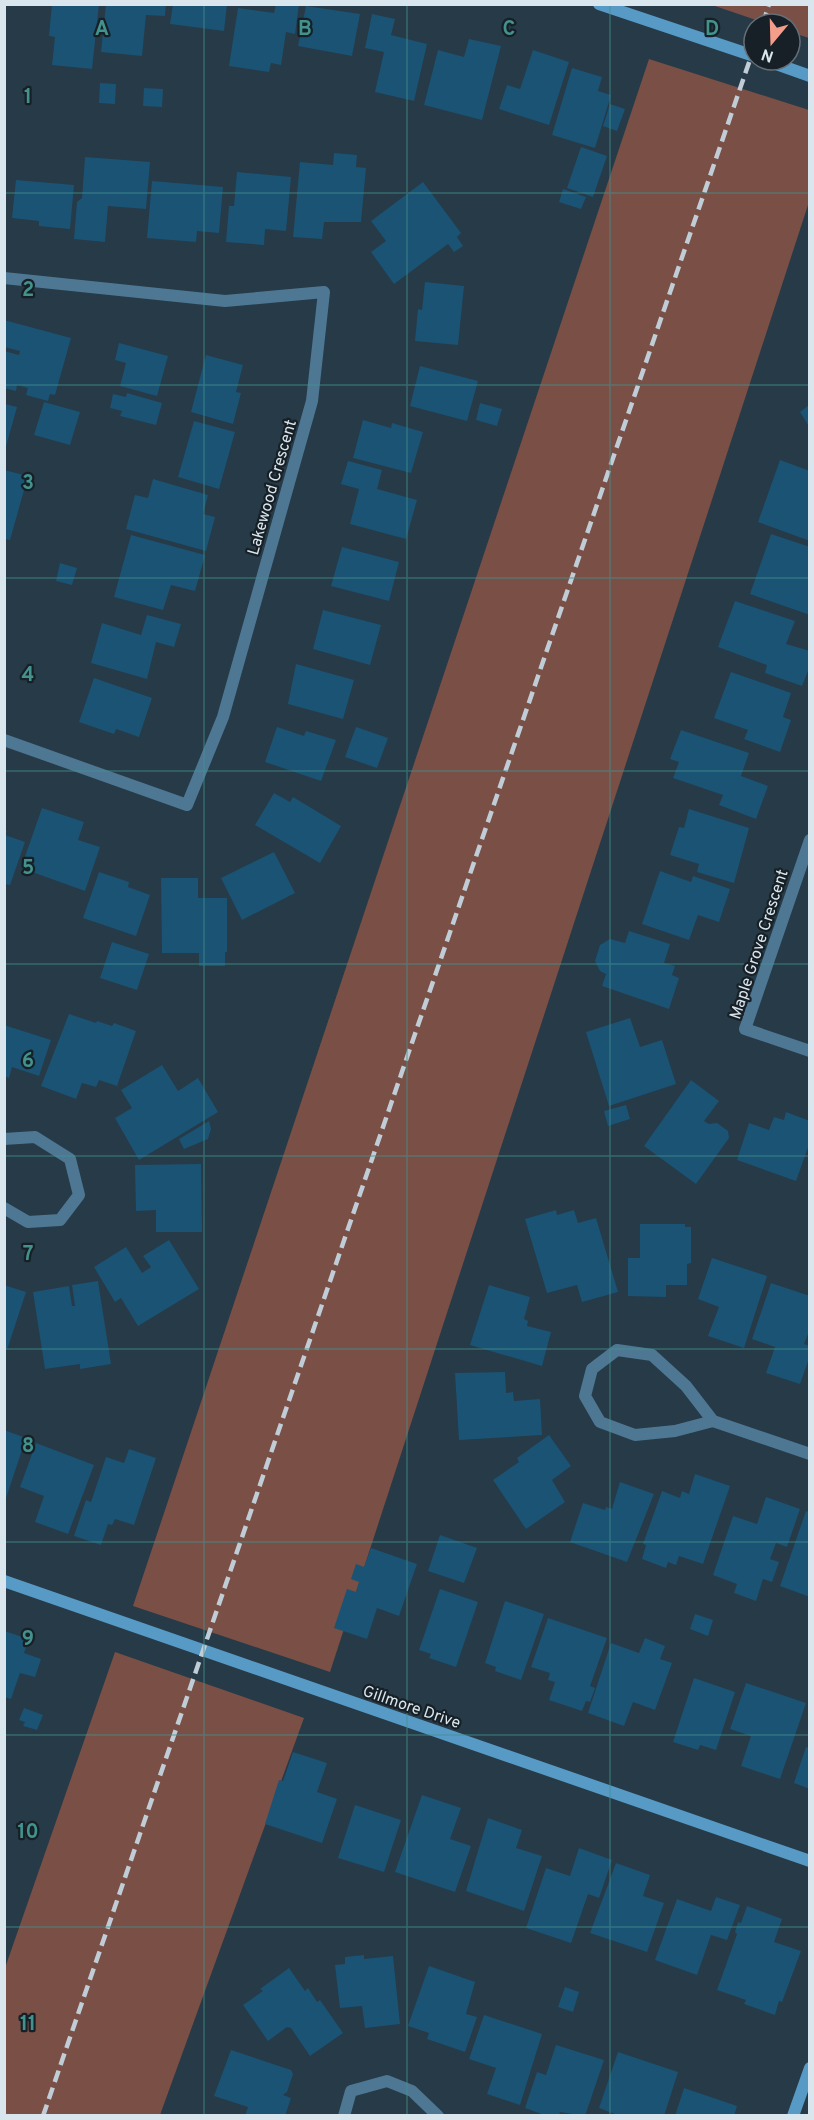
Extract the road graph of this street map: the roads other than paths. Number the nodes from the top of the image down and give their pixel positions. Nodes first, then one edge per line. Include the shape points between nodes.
1 (598, 4) edge
2 (742, 52) edge
3 (4, 278) edge
4 (4, 740) edge
5 (810, 840) edge
6 (810, 1051) edge
7 (4, 1139) edge
8 (4, 1208) edge
9 (713, 1421) junction
10 (810, 1454) edge
11 (4, 1581) edge
12 (810, 1861) edge
13 (810, 2068) edge
14 (344, 2115) edge
15 (438, 2115) edge
16 (793, 2115) edge

1 - 2 street
3 - 4 street, Lakewood Crescent via 225,301 324,292 312,401 223,717 187,805
5 - 6 street, Maple Grove Crescent via 745,1029
7 - 8 street via 35,1137 70,1159 79,1196 60,1220 28,1222
9 - 9 street via 686,1386 652,1355 617,1350 592,1369 585,1396 600,1422 635,1435 675,1431
9 - 10 street
11 - 12 street, Gillmore Drive
13 - 16 street
14 - 15 street via 351,2091 387,2081 412,2091

